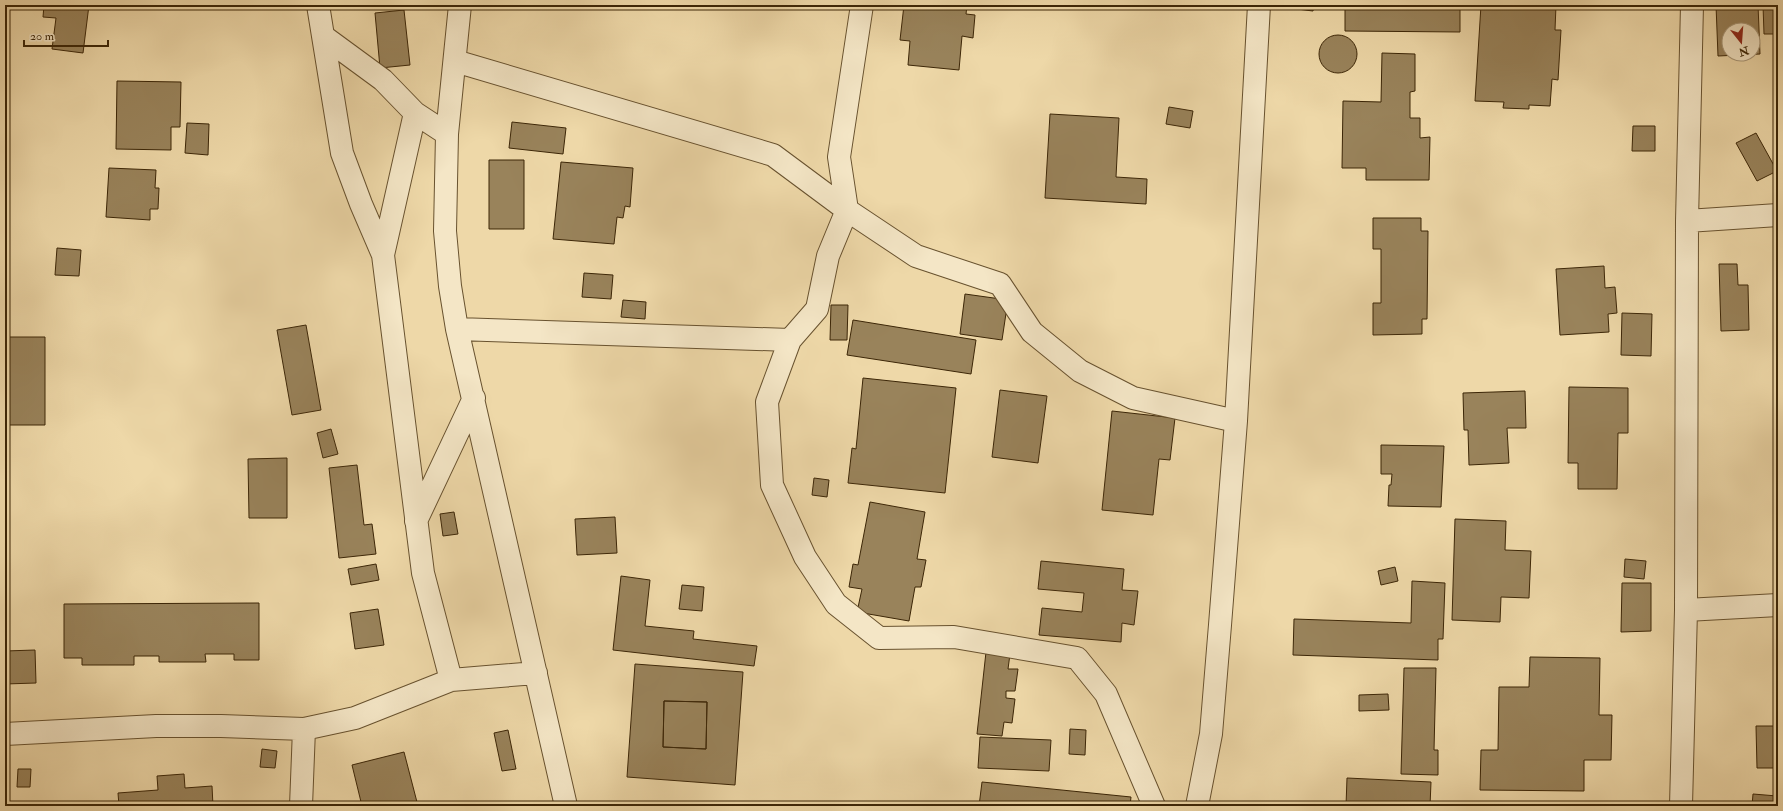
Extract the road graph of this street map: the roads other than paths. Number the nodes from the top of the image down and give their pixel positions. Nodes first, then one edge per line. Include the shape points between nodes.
1 (318, 5) edge
2 (460, 5) edge
3 (862, 5) edge
4 (1259, 5) edge
5 (1692, 5) edge
6 (323, 36) junction
7 (455, 61) junction
8 (415, 113) junction
9 (447, 134) junction
10 (847, 210) junction
11 (1778, 215) edge
12 (1687, 221) junction
13 (383, 255) junction
14 (457, 329) junction
15 (790, 340) junction
16 (474, 398) junction
17 (1236, 420) junction
18 (416, 521) junction
19 (1778, 605) edge
20 (1686, 610) junction
21 (536, 674) junction
22 (451, 680) junction
23 (304, 729) junction
24 (5, 734) edge
25 (301, 806) edge
26 (566, 806) edge
27 (1154, 806) edge
28 (1197, 806) edge
29 (1681, 806) edge

1 - 6 street
2 - 7 street
3 - 10 street via 839,157
4 - 17 street
5 - 12 street
6 - 8 street via 383,80
6 - 13 street via 342,153
7 - 9 street
7 - 10 street via 773,155
8 - 9 street
8 - 13 street
9 - 14 street via 445,231
10 - 15 street via 828,256 817,308
10 - 17 street via 916,256 1000,284 1032,332 1080,371 1133,398
11 - 12 street
12 - 20 street
13 - 18 street
14 - 15 street
14 - 16 street
15 - 27 street via 767,402 772,485 805,557 836,604 879,638 954,637 1077,658 1106,694
16 - 18 street
16 - 21 street
17 - 28 street via 1212,734
18 - 22 street via 423,573
19 - 20 street
20 - 29 street
21 - 22 street
21 - 26 street
22 - 23 street via 355,718
23 - 24 street via 156,726
23 - 25 street

